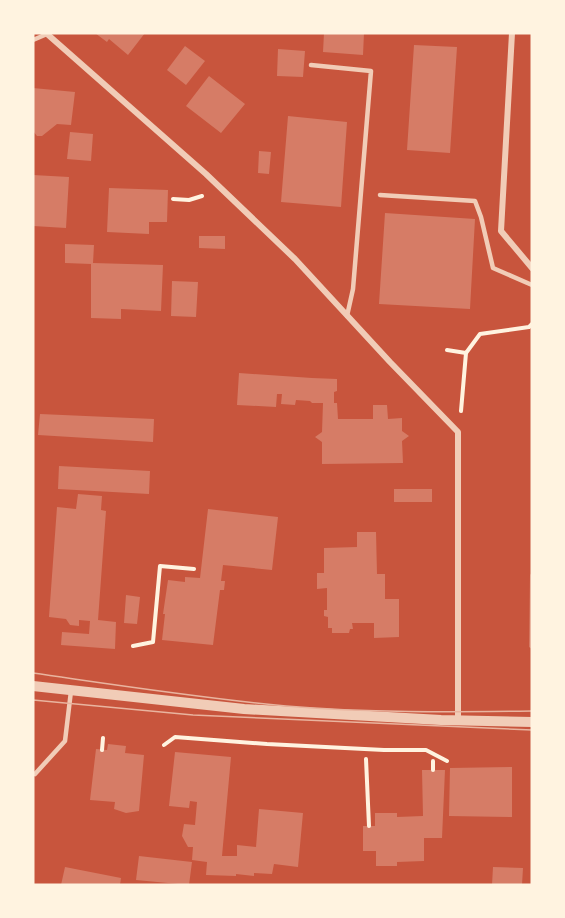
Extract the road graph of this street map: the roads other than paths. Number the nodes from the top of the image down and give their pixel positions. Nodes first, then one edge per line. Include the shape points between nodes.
1 (47, 33) edge
2 (512, 33) edge
3 (33, 40) edge
4 (311, 64) dead end
5 (380, 195) dead end
6 (532, 268) edge
7 (532, 285) edge
8 (347, 316) junction
9 (33, 687) edge
10 (71, 691) junction
11 (458, 721) junction
12 (532, 722) edge
13 (35, 774) dead end

1 - 3 lane
1 - 8 street via 223,190
2 - 6 street via 501,231
4 - 8 lane via 371,71 353,290
5 - 7 lane via 475,201 494,268
8 - 11 street via 458,432
9 - 10 street
10 - 11 street via 244,709
10 - 13 lane via 65,741
11 - 12 street

